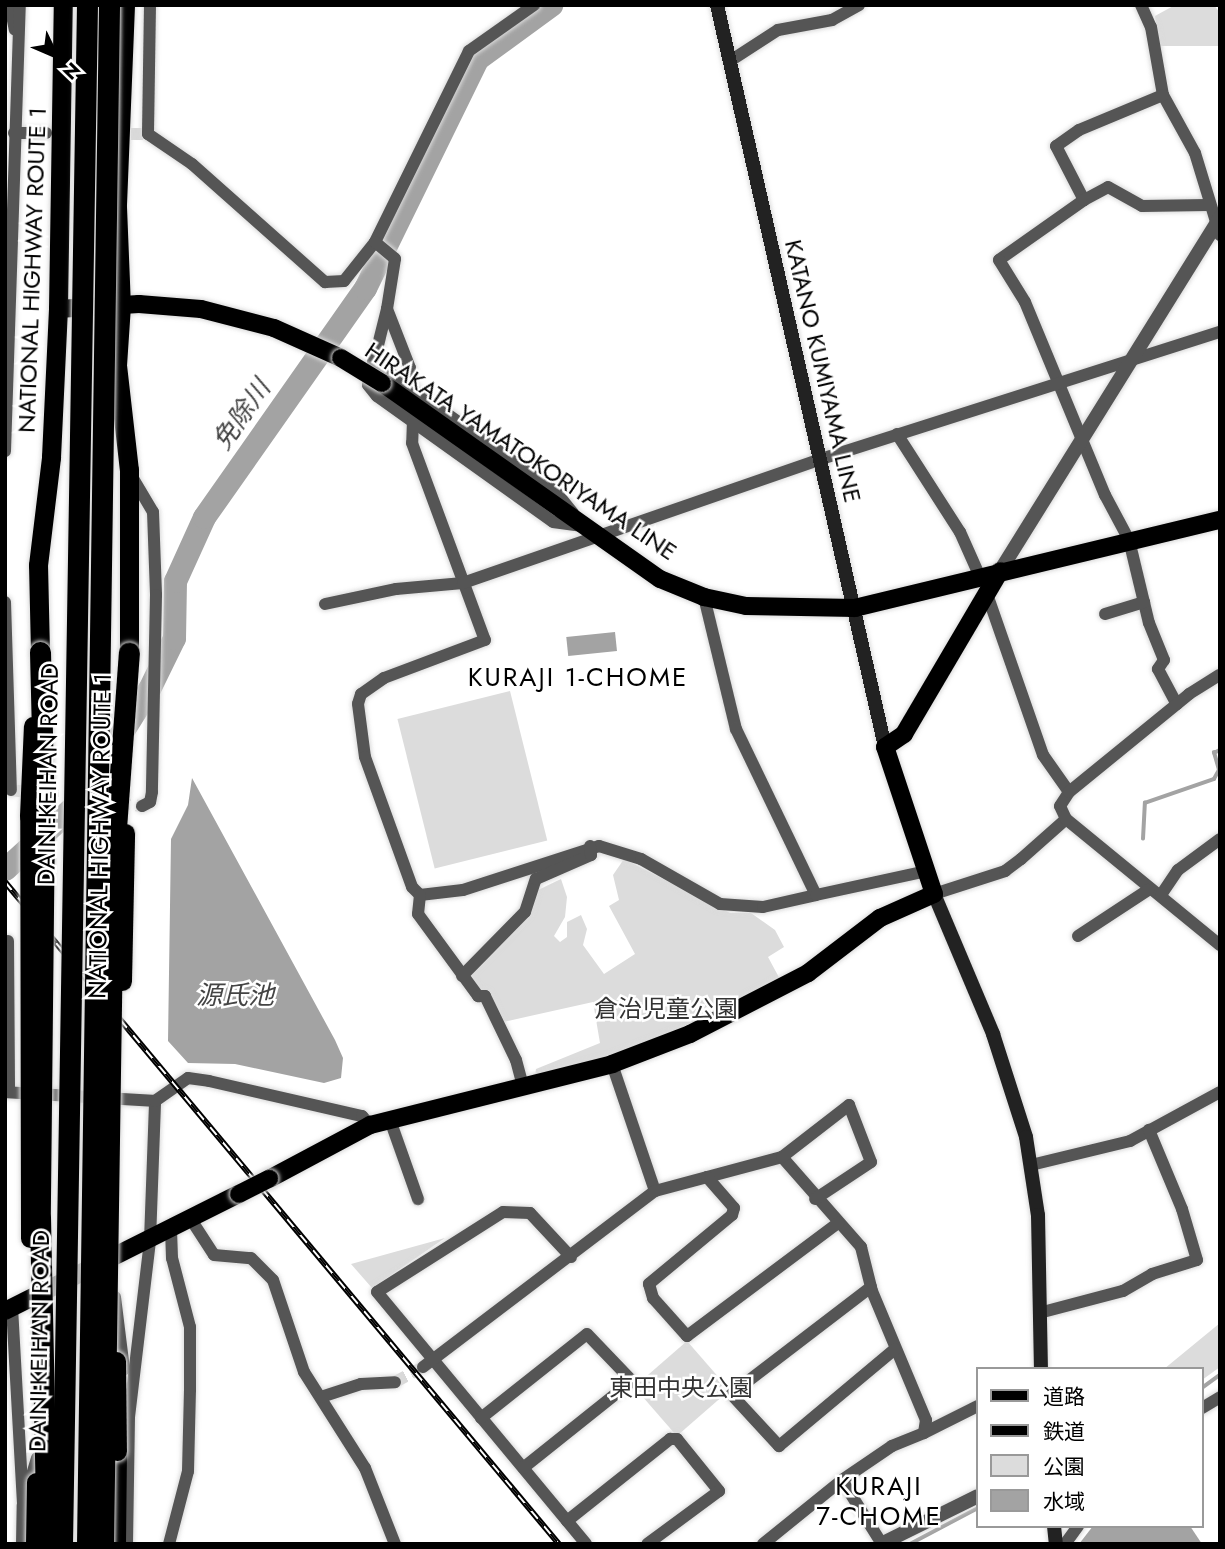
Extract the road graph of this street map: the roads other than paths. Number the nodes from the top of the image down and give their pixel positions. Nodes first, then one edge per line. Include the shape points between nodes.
1 (10, 5) edge
2 (20, 5) edge
3 (63, 5) edge
4 (87, 5) edge
5 (109, 5) edge
6 (125, 5) edge
7 (150, 5) edge
8 (534, 5) edge
9 (717, 5) edge
10 (859, 5) edge
11 (1142, 5) edge
12 (17, 37) junction
13 (730, 61) junction
14 (1163, 94) junction
15 (14, 133) junction
16 (46, 133) dead end
17 (1084, 200) junction
18 (1208, 205) junction
19 (1218, 226) edge
20 (375, 242) junction
21 (121, 305) junction
22 (58, 309) junction
23 (387, 309) junction
24 (1220, 332) edge
25 (1130, 360) junction
26 (373, 361) junction
27 (8, 362) edge
28 (1060, 382) junction
29 (412, 390) junction
30 (413, 420) junction
31 (897, 434) junction
32 (1082, 441) junction
33 (5, 451) edge
34 (818, 460) junction
35 (128, 470) junction
36 (1220, 520) edge
37 (586, 531) junction
38 (1129, 540) junction
39 (1000, 571) junction
40 (980, 577) junction
41 (463, 583) junction
42 (705, 597) junction
43 (988, 597) junction
44 (5, 602) edge
45 (1144, 602) junction
46 (325, 604) dead end
47 (855, 608) junction
48 (1105, 614) dead end
49 (40, 652) junction
50 (129, 653) junction
51 (1220, 675) edge
52 (1177, 704) junction
53 (885, 747) junction
54 (11, 790) dead end
55 (1069, 792) junction
56 (142, 807) dead end
57 (1066, 819) junction
58 (1220, 839) edge
59 (590, 846) junction
60 (927, 871) junction
61 (1148, 890) junction
62 (934, 894) junction
63 (420, 895) junction
64 (816, 895) junction
65 (1161, 895) junction
66 (1078, 936) dead end
67 (8, 941) dead end
68 (1220, 945) edge
69 (462, 976) junction
70 (612, 1064) junction
71 (523, 1086) junction
72 (7, 1092) edge
73 (1220, 1092) edge
74 (44, 1093) junction
75 (155, 1101) junction
76 (390, 1120) junction
77 (370, 1125) junction
78 (1149, 1130) junction
79 (782, 1157) junction
80 (1031, 1165) junction
81 (707, 1177) junction
82 (655, 1191) junction
83 (418, 1199) dead end
84 (815, 1199) junction
85 (192, 1220) junction
86 (838, 1223) junction
87 (171, 1230) junction
88 (149, 1240) junction
89 (571, 1257) junction
90 (871, 1287) junction
91 (43, 1292) junction
92 (115, 1293) junction
93 (9, 1309) edge
94 (1039, 1312) junction
95 (895, 1349) junction
96 (428, 1363) junction
97 (1041, 1367) edge
98 (395, 1382) tunnel mouth
99 (321, 1397) junction
100 (1220, 1397) edge
101 (976, 1407) edge
102 (1204, 1407) edge
103 (129, 1416) junction
104 (481, 1418) junction
105 (924, 1433) junction
106 (37, 1458) junction
107 (523, 1468) junction
108 (842, 1480) junction
109 (976, 1497) edge
110 (23, 1505) junction
111 (567, 1521) junction
112 (1077, 1528) edge
113 (22, 1544) edge
114 (35, 1544) edge
115 (47, 1544) edge
116 (62, 1544) edge
117 (87, 1544) edge
118 (103, 1544) edge
119 (116, 1544) edge
120 (127, 1544) edge
121 (169, 1544) edge
122 (395, 1544) edge
123 (586, 1544) edge
124 (647, 1544) edge
125 (763, 1544) edge
126 (881, 1544) edge
127 (1065, 1544) edge

1 - 12 street
2 - 12 street
3 - 22 highway, NATIONAL HIGHWAY ROUTE 1
4 - 116 highway, DAINI-KEIHAN ROAD, bridge
5 - 117 highway, DAINI-KEIHAN ROAD, bridge
6 - 21 highway, NATIONAL HIGHWAY ROUTE 1 via 117,207
7 - 20 street via 148,134 192,164 325,282 344,281
8 - 20 street via 469,51
9 - 13 main road, KATANO KUMIYAMA LINE
10 - 13 street via 832,20 778,30
11 - 14 street via 1151,27
12 - 15 street
13 - 34 main road, KATANO KUMIYAMA LINE
14 - 17 street via 1079,130 1056,146
14 - 18 street via 1195,153
15 - 16 street
15 - 27 street
17 - 18 street via 1108,187 1142,206
17 - 28 street via 999,260 1025,302
18 - 19 street
19 - 25 street
20 - 23 street via 395,258
21 - 22 main road, HIRAKATA YAMATOKORIYAMA LINE
21 - 35 highway, NATIONAL HIGHWAY ROUTE 1 via 117,365
21 - 37 main road, HIRAKATA YAMATOKORIYAMA LINE, bridge via 201,309 274,328 329,352 382,383
22 - 49 highway, NATIONAL HIGHWAY ROUTE 1 via 51,457 38,565
23 - 26 street
23 - 29 street via 410,368
24 - 25 street
25 - 28 street
25 - 32 street
26 - 29 street
26 - 30 street via 368,386
27 - 33 street
28 - 31 street
28 - 32 street
29 - 37 street via 556,492
30 - 37 street via 553,522
30 - 41 street via 411,443
31 - 34 street
31 - 40 street via 960,532
32 - 38 street
32 - 39 street
34 - 37 street
34 - 47 main road, KATANO KUMIYAMA LINE
35 - 50 highway, NATIONAL HIGHWAY ROUTE 1
35 - 56 street via 153,512 152,792 150,802
36 - 38 main road, HIRAKATA YAMATOKORIYAMA LINE
37 - 41 street
37 - 42 main road, HIRAKATA YAMATOKORIYAMA LINE via 660,579
38 - 39 main road, HIRAKATA YAMATOKORIYAMA LINE
38 - 45 street
39 - 40 main road, HIRAKATA YAMATOKORIYAMA LINE
39 - 43 main road
40 - 47 main road, HIRAKATA YAMATOKORIYAMA LINE
41 - 46 street via 396,589
41 - 63 street via 485,640 384,678 361,694 358,704 365,757 403,871
42 - 47 main road, HIRAKATA YAMATOKORIYAMA LINE via 746,606
42 - 64 street via 736,729
43 - 53 main road via 904,734
43 - 55 street via 1043,755
44 - 54 street
45 - 48 street
45 - 52 street via 1164,660 1158,669
47 - 53 main road, KATANO KUMIYAMA LINE
49 - 106 highway, NATIONAL HIGHWAY ROUTE 1, bridge via 29,816 27,1112
49 - 115 highway, bridge via 44,883 40,1217
50 - 92 highway, NATIONAL HIGHWAY ROUTE 1, bridge
50 - 118 highway, bridge via 113,869
51 - 52 street
52 - 55 street
53 - 60 main road
55 - 57 street via 1060,806
57 - 61 street
57 - 62 street via 1005,871
58 - 65 street via 1178,870
59 - 63 street via 484,884
59 - 64 street via 641,859 720,904 763,907
59 - 69 street via 591,855 536,879 525,912
60 - 62 main road
60 - 64 street
61 - 65 street
61 - 66 street
62 - 70 main road via 880,918 808,973 736,1014
62 - 80 main road via 1007,1073
63 - 69 street via 418,914
65 - 68 street
67 - 72 street
69 - 71 street via 478,996 485,996 516,1060
70 - 71 main road
70 - 82 street
71 - 76 main road
72 - 74 street
73 - 78 street
74 - 75 street
74 - 91 street
75 - 77 street via 188,1078 209,1080 362,1116
75 - 88 street
76 - 77 main road
76 - 83 street
77 - 85 main road, bridge
78 - 80 street via 1130,1140
78 - 94 street via 1182,1209 1197,1260 1152,1274 1123,1291
79 - 81 street
79 - 84 street
79 - 84 street via 849,1105 871,1162
80 - 94 main road via 1038,1216
81 - 82 street
81 - 86 street via 734,1208 732,1215 649,1284 653,1298 687,1336
82 - 89 street
84 - 86 street
85 - 87 main road
85 - 99 street via 214,1255 251,1258 273,1280 304,1372
86 - 90 street via 861,1247
87 - 88 main road
87 - 121 street via 172,1258 190,1327 190,1390 188,1471
88 - 91 main road
88 - 103 street
89 - 96 street
89 - 96 street via 530,1213 503,1212 377,1292
90 - 95 street
90 - 95 street via 731,1394 779,1446
91 - 93 main road
92 - 103 street
92 - 119 highway, NATIONAL HIGHWAY ROUTE 1, bridge
93 - 110 street
94 - 97 main road
95 - 105 street via 926,1420
96 - 104 street
98 - 99 street via 361,1384
99 - 122 street via 365,1468
100 - 102 street
101 - 105 street
103 - 120 street
104 - 107 street
104 - 107 street via 587,1334 632,1381
105 - 108 street via 892,1446
106 - 110 street
106 - 114 highway, NATIONAL HIGHWAY ROUTE 1, bridge
107 - 111 street
108 - 125 street
108 - 126 street
109 - 126 street
110 - 113 street
111 - 123 street
111 - 124 street via 670,1439 677,1439 719,1492
112 - 127 street

